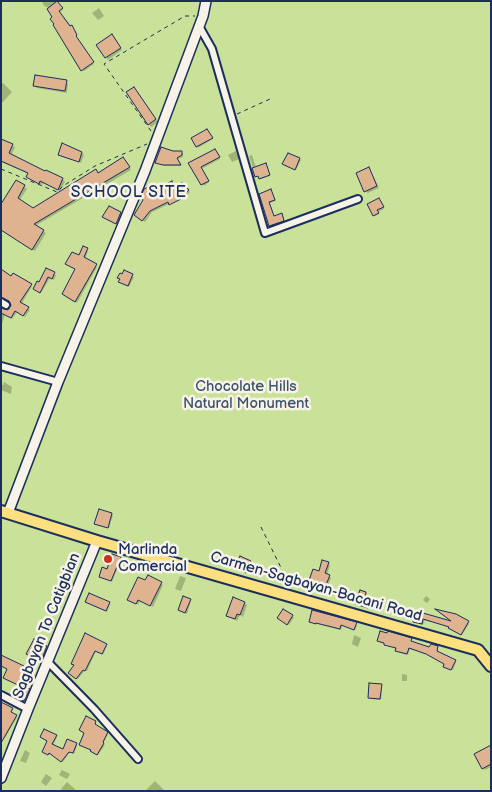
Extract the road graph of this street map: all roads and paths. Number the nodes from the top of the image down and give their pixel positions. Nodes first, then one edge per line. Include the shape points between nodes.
1 (206, 1) edge
2 (203, 16) junction
3 (199, 26) junction
4 (270, 99) dead end
5 (232, 116) junction
6 (157, 140) junction
7 (1, 169) edge
8 (358, 199) dead end
9 (1, 366) edge
10 (58, 382) junction
11 (5, 512) edge
12 (262, 526) dead end
13 (97, 540) junction
14 (296, 598) junction
15 (48, 662) junction
16 (491, 666) edge
17 (1, 695) edge
18 (28, 709) junction
19 (138, 759) dead end
20 (1, 778) edge

1 - 2 street
2 - 3 street
2 - 6 path via 185,16 104,64
3 - 5 street via 212,50
3 - 6 street
4 - 5 path
5 - 8 street via 266,233
6 - 7 path via 95,166 58,192
6 - 10 street
9 - 10 street
10 - 11 street
11 - 13 main road, Carmen-Sagbayan-Bacani Road
12 - 14 path
13 - 14 main road, Carmen-Sagbayan-Bacani Road
13 - 15 street, Sagbayan To Catigbian
14 - 16 main road, Carmen-Sagbayan-Bacani Road via 478,650
15 - 18 street, Sagbayan To Catigbian
15 - 19 street
17 - 18 street
18 - 20 street, Sagbayan To Catigbian

